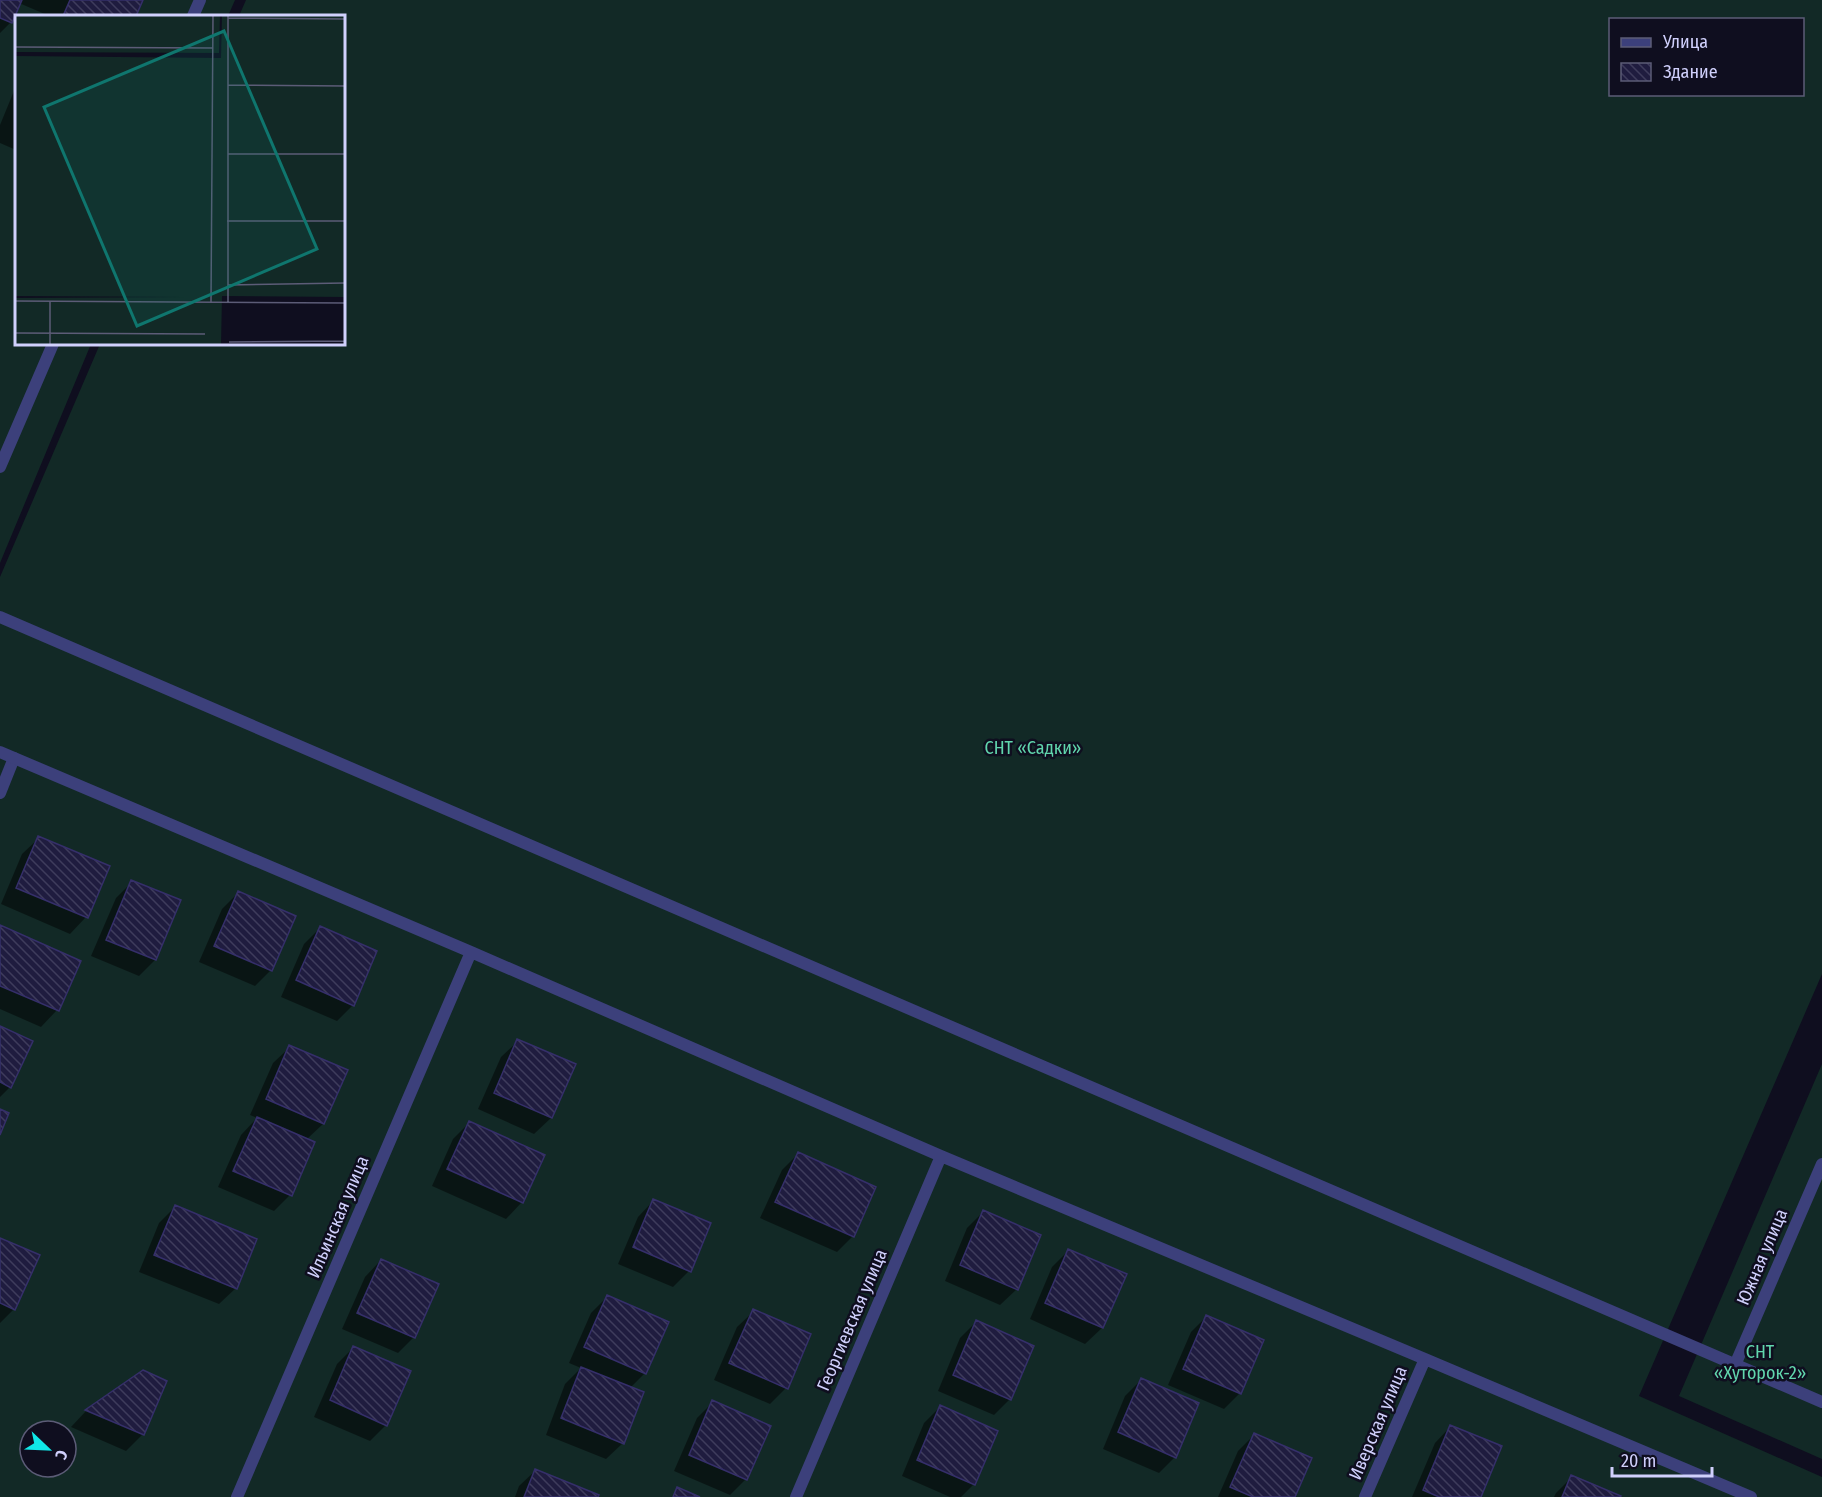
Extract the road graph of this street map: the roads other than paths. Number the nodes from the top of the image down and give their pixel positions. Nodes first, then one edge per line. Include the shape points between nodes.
1 (200, 0) edge
2 (193, 15) edge
3 (53, 345) edge
4 (0, 467) edge
5 (0, 617) edge
6 (0, 752) edge
7 (14, 758) junction
8 (0, 793) edge
9 (471, 951) junction
10 (941, 1156) junction
11 (1822, 1164) edge
12 (1424, 1361) junction
13 (1735, 1365) junction
14 (1822, 1402) edge
15 (237, 1497) edge
16 (796, 1497) edge
17 (1365, 1497) edge
18 (1751, 1497) edge

1 - 2 street
3 - 4 street
5 - 13 street
6 - 7 street
7 - 8 street
7 - 9 street
9 - 10 street
9 - 15 street, Ильинская улица
10 - 12 street
10 - 16 street, Георгиевская улица
11 - 13 street, Южная улица
12 - 17 street, Иверская улица
12 - 18 street
13 - 14 street

